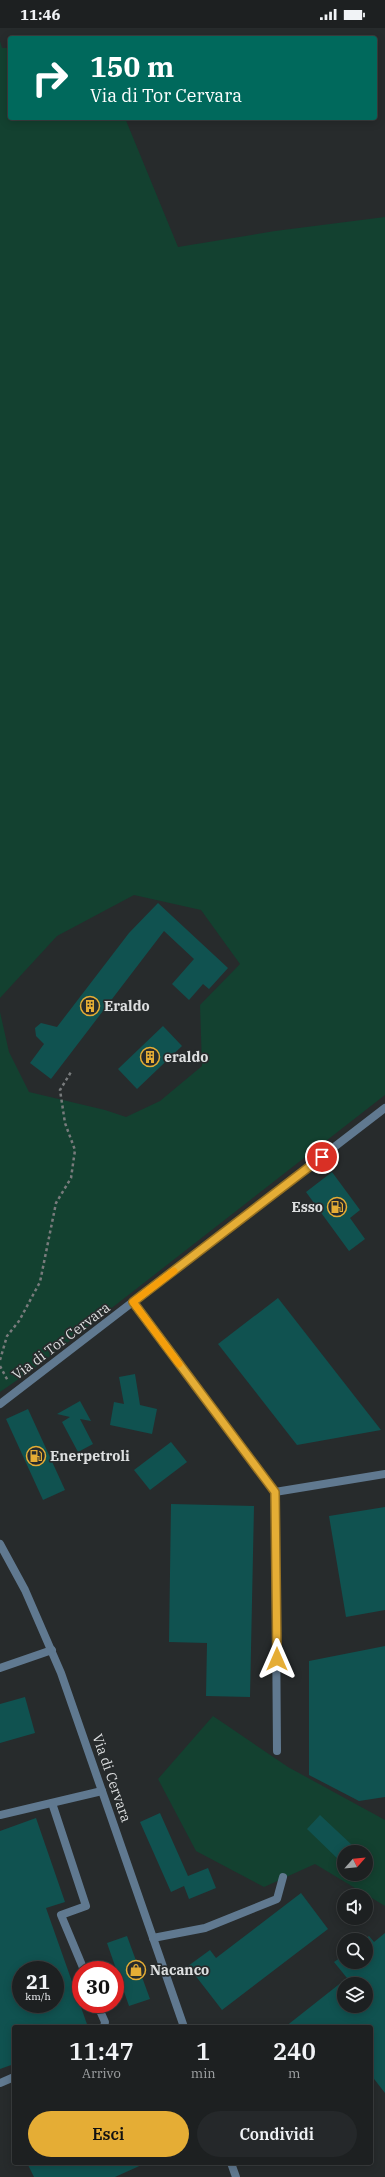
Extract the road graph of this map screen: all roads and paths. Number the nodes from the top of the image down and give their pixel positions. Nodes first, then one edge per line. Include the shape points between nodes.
1 (71, 1072) dead end
2 (385, 1108) edge
3 (133, 1302) junction
4 (0, 1360) edge
5 (0, 1366) edge
6 (16, 1391) junction
7 (0, 1404) edge
8 (385, 1474) edge
9 (275, 1492) junction
10 (0, 1544) edge
11 (52, 1650) junction
12 (0, 1668) edge
13 (277, 1751) dead end
14 (102, 1790) junction
15 (52, 1803) junction
16 (0, 1815) edge
17 (284, 1877) dead end
18 (153, 1938) junction
19 (80, 1961) edge
20 (101, 2013) edge
21 (104, 2025) edge
22 (183, 2025) edge
23 (12, 2078) edge
24 (0, 2082) edge
25 (232, 2165) edge
26 (236, 2177) edge

1 - 4 path via 60,1090 65,1123 76,1150 71,1178 56,1203 40,1282 19,1321 7,1336
2 - 3 street, Via di Tor Cervara
3 - 6 street, Via di Tor Cervara
3 - 9 street
5 - 6 path via 4,1376
6 - 7 street, Via di Tor Cervara
8 - 9 street
9 - 13 street
10 - 11 street, Via di Cervara via 25,1590
11 - 12 street
11 - 14 street, Via di Cervara
14 - 15 street
14 - 18 street, Via di Cervara
15 - 16 street
15 - 19 street via 86,1906 61,1915
17 - 18 street via 277,1899 205,1928
18 - 22 street, Via di Cervara
20 - 21 street
23 - 24 street
25 - 26 street

